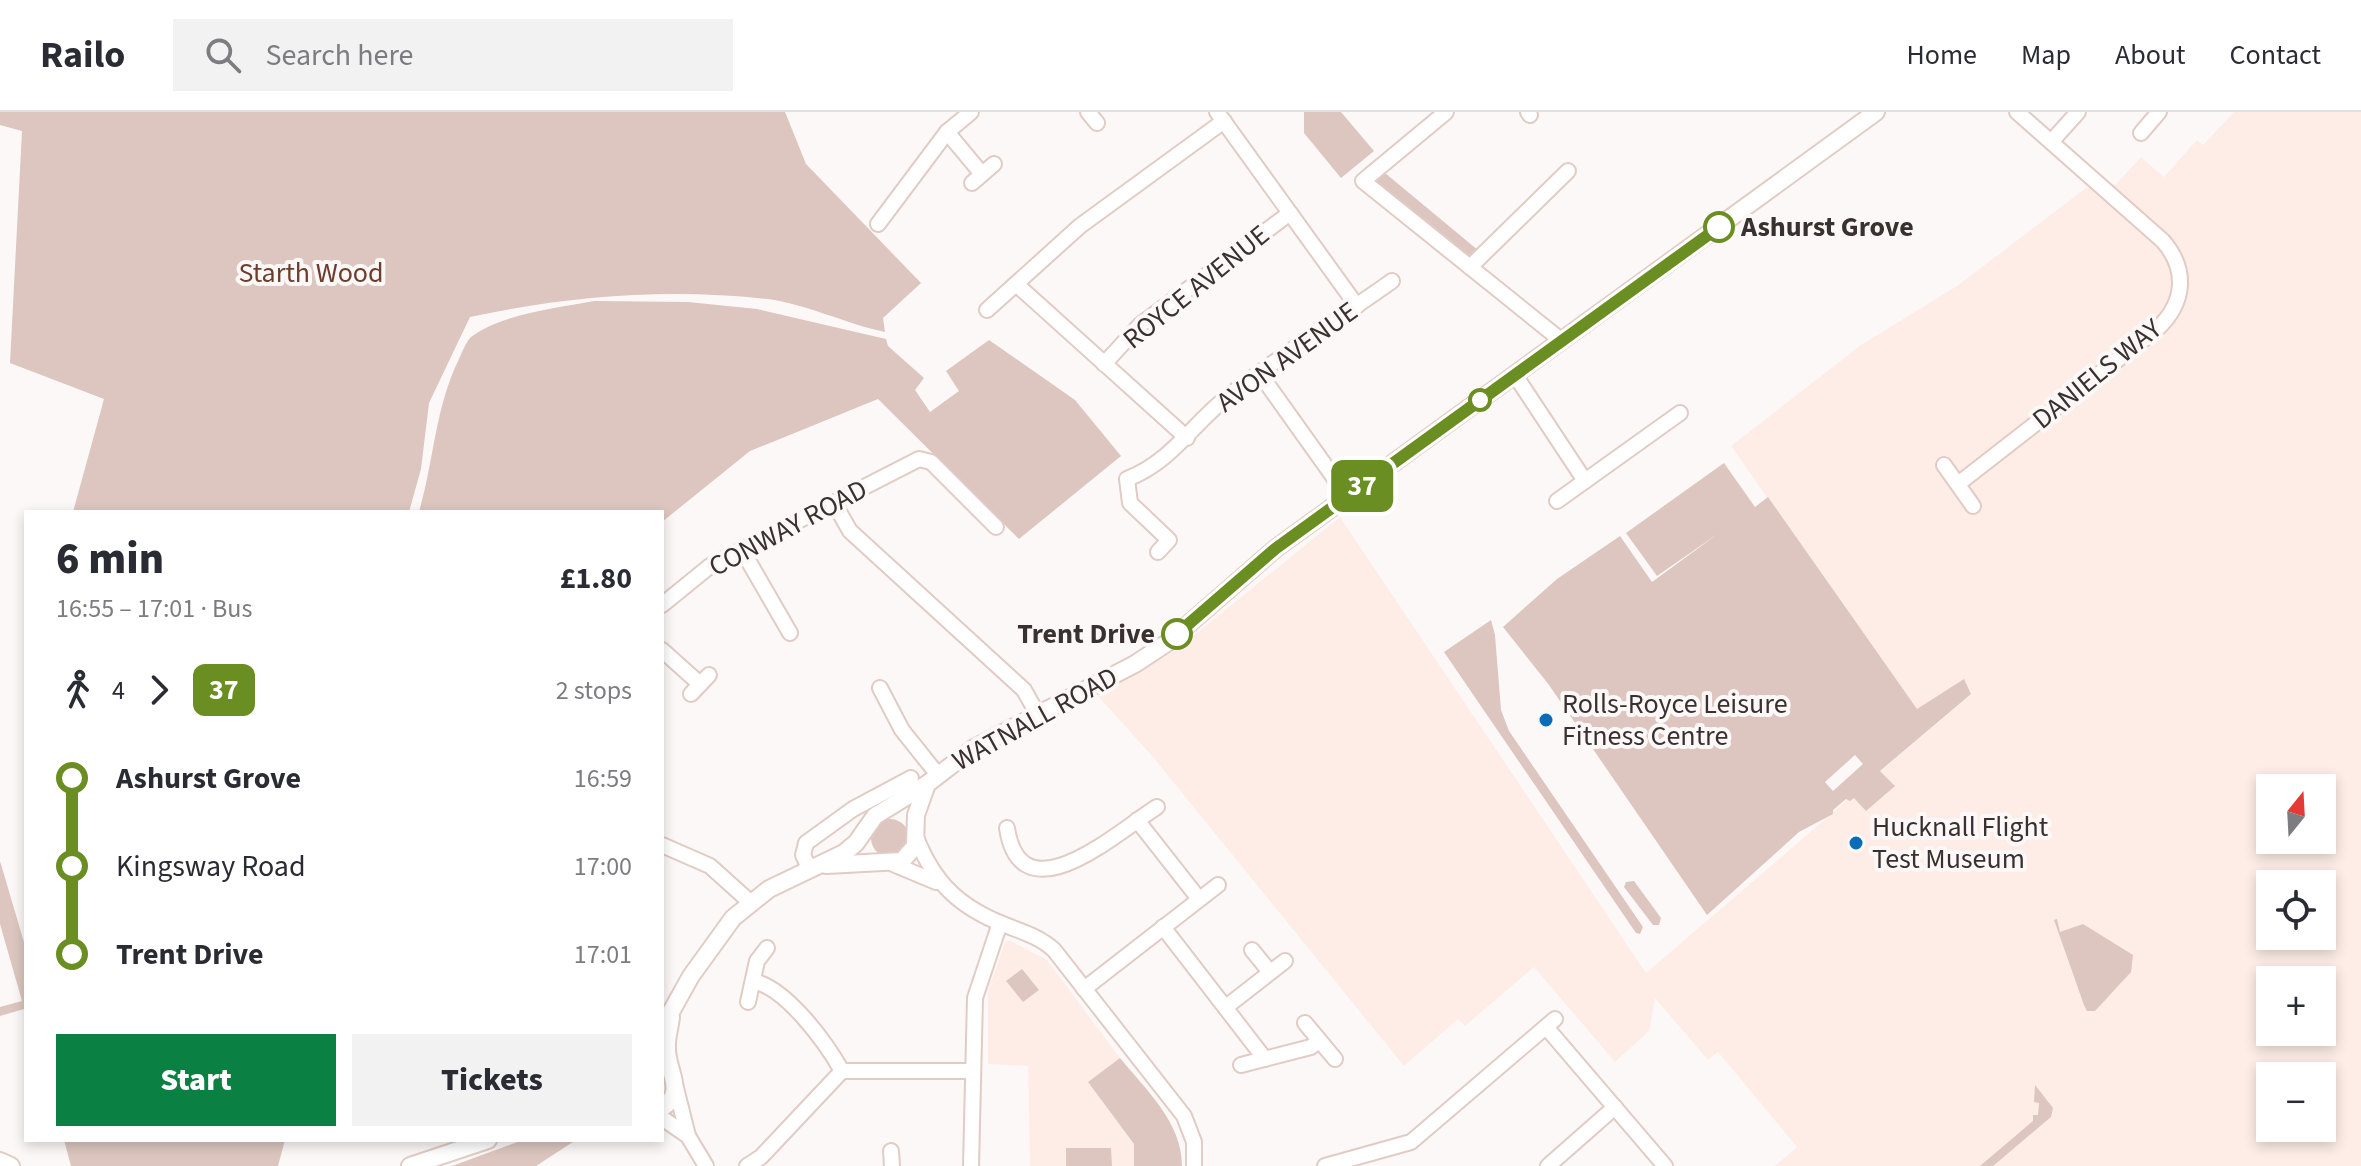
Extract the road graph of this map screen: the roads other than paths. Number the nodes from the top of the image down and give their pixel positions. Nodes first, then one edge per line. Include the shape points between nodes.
1 (971, 112) edge
2 (1446, 112) edge
3 (1876, 112) edge
4 (2017, 112) edge
5 (2078, 112) edge
6 (2159, 112) edge
7 (1221, 117) edge
8 (947, 132) junction
9 (2141, 133) dead end
10 (2051, 142) junction
11 (1568, 171) dead end
12 (983, 174) dead end
13 (1290, 213) junction
14 (878, 224) dead end
15 (1470, 267) junction
16 (1394, 278) dead end
17 (1016, 284) junction
18 (1357, 306) junction
19 (987, 310) dead end
20 (1562, 341) junction
21 (1104, 364) junction
22 (1260, 374) junction
23 (1515, 375) junction
24 (1680, 413) dead end
25 (1187, 438) junction
26 (1944, 465) dead end
27 (1585, 481) junction
28 (1958, 484) junction
29 (1347, 496) junction
30 (1557, 501) dead end
31 (834, 503) junction
32 (1973, 506) dead end
33 (996, 527) dead end
34 (742, 550) junction
35 (1158, 552) dead end
36 (664, 603) edge
37 (790, 633) dead end
38 (664, 652) edge
39 (700, 684) dead end
40 (880, 688) dead end
41 (1038, 715) junction
42 (926, 779) junction
43 (1157, 807) dead end
44 (883, 812) junction
45 (1137, 820) junction
46 (1007, 828) dead end
47 (864, 832) junction
48 (915, 832) junction
49 (664, 846) edge
50 (889, 864) junction
51 (818, 868) junction
52 (940, 884) junction
53 (1218, 885) dead end
54 (1199, 899) junction
55 (750, 902) junction
56 (1000, 923) junction
57 (1163, 927) junction
58 (767, 948) dead end
59 (1252, 950) dead end
60 (1285, 961) dead end
61 (1270, 972) junction
62 (753, 981) junction
63 (1084, 989) junction
64 (748, 1002) dead end
65 (1226, 1007) junction
66 (667, 1022) edge
67 (1305, 1023) dead end
68 (1319, 1040) junction
69 (1265, 1059) junction
70 (1335, 1059) dead end
71 (1241, 1065) dead end
72 (842, 1071) junction
73 (973, 1071) junction
74 (670, 1075) edge
75 (664, 1106) edge
76 (1615, 1107) junction
77 (664, 1119) edge
78 (688, 1136) junction
79 (482, 1142) edge
80 (0, 1161) edge
81 (11, 1166) edge
82 (410, 1166) edge
83 (706, 1166) edge
84 (747, 1166) edge
85 (971, 1166) edge
86 (1194, 1166) edge
87 (1325, 1166) edge
88 (1548, 1166) edge
89 (1665, 1166) edge

1 - 8 street
2 - 15 street via 1363,181
3 - 20 main road, WATNALL ROAD
4 - 10 street, DANIELS WAY
5 - 10 street
6 - 9 street
7 - 13 street
7 - 17 street via 1080,226
8 - 12 street
8 - 14 street
10 - 28 street, DANIELS WAY via 2170,249 2180,268 2179,293 2157,329
11 - 15 street
13 - 18 street
13 - 21 street, ROYCE AVENUE via 1140,325
15 - 20 street
16 - 18 street, AVON AVENUE
17 - 19 street
17 - 21 street
18 - 22 street, AVON AVENUE
20 - 23 main road, WATNALL ROAD
21 - 25 street
22 - 25 street, AVON AVENUE via 1224,399
22 - 29 street
23 - 27 street
23 - 29 main road, WATNALL ROAD
24 - 27 street
25 - 35 street, AVON AVENUE via 1151,470 1127,479 1130,503 1174,545
26 - 28 street
27 - 30 street
28 - 32 street
29 - 41 main road, WATNALL ROAD via 1167,643
31 - 33 street, CONWAY ROAD via 919,459 931,462
31 - 34 street, CONWAY ROAD
31 - 41 street via 850,531 1013,680
34 - 36 street, CONWAY ROAD via 710,566
34 - 37 street
38 - 39 street
40 - 42 street
41 - 42 main road, WATNALL ROAD
42 - 44 main road, WATNALL ROAD
42 - 48 main road, WATNALL ROAD
42 - 51 street, WATNALL ROAD via 853,809 806,843 803,855
43 - 45 street
44 - 47 main road, WATNALL ROAD
44 - 48 main road via 902,814
45 - 46 street via 1077,862 1048,869 1017,855
45 - 54 street
47 - 50 main road via 873,859
47 - 51 main road, WATNALL ROAD
48 - 50 main road, WATNALL ROAD via 911,854
48 - 52 street
49 - 55 street via 710,866
50 - 51 main road, WATNALL ROAD
50 - 52 street
51 - 55 main road, WATNALL ROAD
52 - 56 street via 973,911
53 - 54 street
54 - 57 street
55 - 66 main road, WATNALL ROAD via 713,943
56 - 63 street via 1046,942
56 - 73 street via 975,998
57 - 63 street
57 - 65 street
58 - 62 street via 757,961
59 - 61 street
60 - 61 street
61 - 65 street
62 - 64 street
62 - 72 street via 776,989
63 - 86 street via 1184,1116 1194,1142
65 - 69 street
66 - 74 main road, WATNALL ROAD
67 - 68 street
68 - 69 street
68 - 70 street
69 - 71 street
72 - 73 street
72 - 84 street
73 - 85 street
74 - 75 main road via 673,1097
74 - 78 street
76 - 87 street via 1551,1023 1411,1142
76 - 88 street
76 - 89 street
77 - 78 street
78 - 83 street
79 - 82 main road
80 - 81 main road

